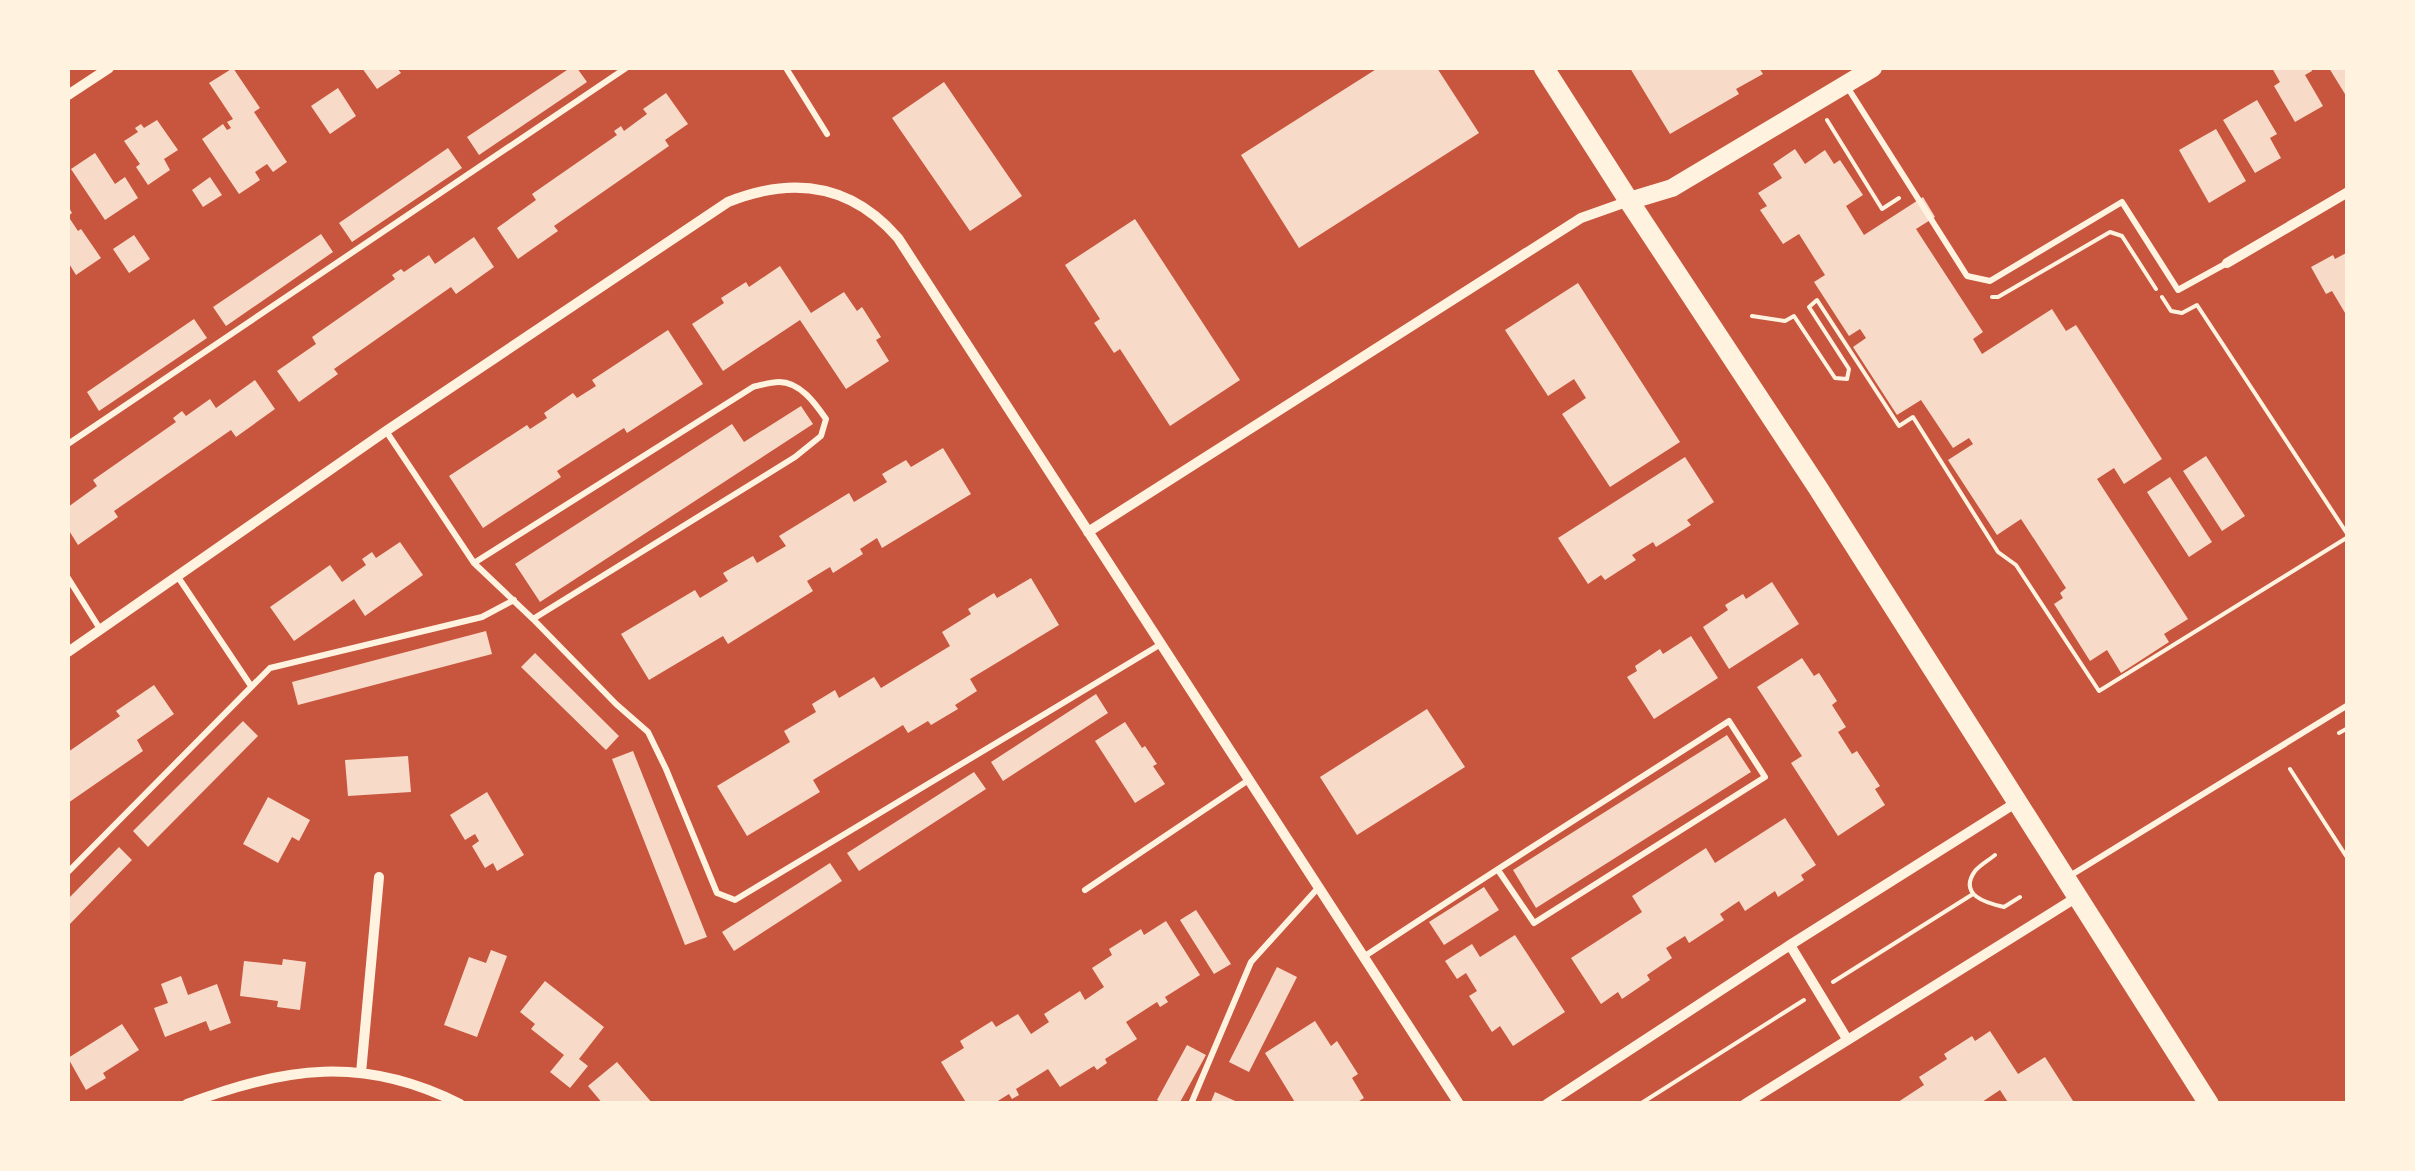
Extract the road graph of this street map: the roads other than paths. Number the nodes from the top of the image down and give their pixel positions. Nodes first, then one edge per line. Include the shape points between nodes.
1 (109, 68) edge
2 (626, 68) edge
3 (786, 68) edge
4 (1544, 68) edge
5 (1873, 68) edge
6 (1846, 84) junction
7 (68, 95) edge
8 (827, 134) dead end
9 (2348, 192) edge
10 (1629, 202) junction
11 (2227, 263) joint
12 (386, 431) junction
13 (68, 444) edge
14 (1088, 532) junction
15 (474, 563) junction
16 (178, 577) junction
17 (68, 578) edge
18 (514, 600) junction
19 (533, 619) junction
20 (100, 630) junction
21 (1162, 644) junction
22 (68, 652) edge
23 (252, 686) junction
24 (2348, 705) edge
25 (1250, 779) junction
26 (2018, 801) junction
27 (1498, 870) junction
28 (68, 872) edge
29 (379, 877) dead end
30 (2067, 877) junction
31 (1320, 887) junction
32 (1085, 890) dead end
33 (2077, 897) junction
34 (1790, 945) junction
35 (1365, 956) junction
36 (1847, 1039) junction
37 (361, 1073) junction
38 (187, 1104) edge
39 (460, 1104) edge
40 (1191, 1104) edge
41 (1459, 1104) edge
42 (1547, 1104) edge
43 (1745, 1104) edge
44 (2209, 1104) edge

1 - 7 street
2 - 13 lane
3 - 8 lane
4 - 10 main road
5 - 6 street
6 - 10 street via 1672,188
6 - 11 lane via 1967,276 1990,281 2122,202 2178,290
9 - 11 street
10 - 14 street via 1580,218
10 - 26 main road
12 - 14 street via 728,202 800,186 868,210 898,238
12 - 15 lane
12 - 16 street
14 - 21 street
15 - 18 lane
15 - 19 lane via 753,387 798,387 818,406 826,418 820,436 795,457
16 - 20 street
16 - 23 lane
17 - 20 lane
18 - 19 lane
18 - 23 lane via 482,618 270,668
19 - 21 lane via 648,732 717,894 735,900
20 - 22 street
21 - 25 street
23 - 28 lane
24 - 30 lane
25 - 31 street
25 - 32 lane
26 - 30 main road
26 - 34 street
27 - 27 lane via 1729,721 1764,776 1534,923
27 - 35 lane
29 - 37 street
30 - 33 main road
31 - 35 street
31 - 40 lane via 1251,962
33 - 36 street
33 - 44 main road
34 - 36 street
34 - 42 street
35 - 41 street
36 - 43 street
37 - 38 street via 289,1074
37 - 39 street

